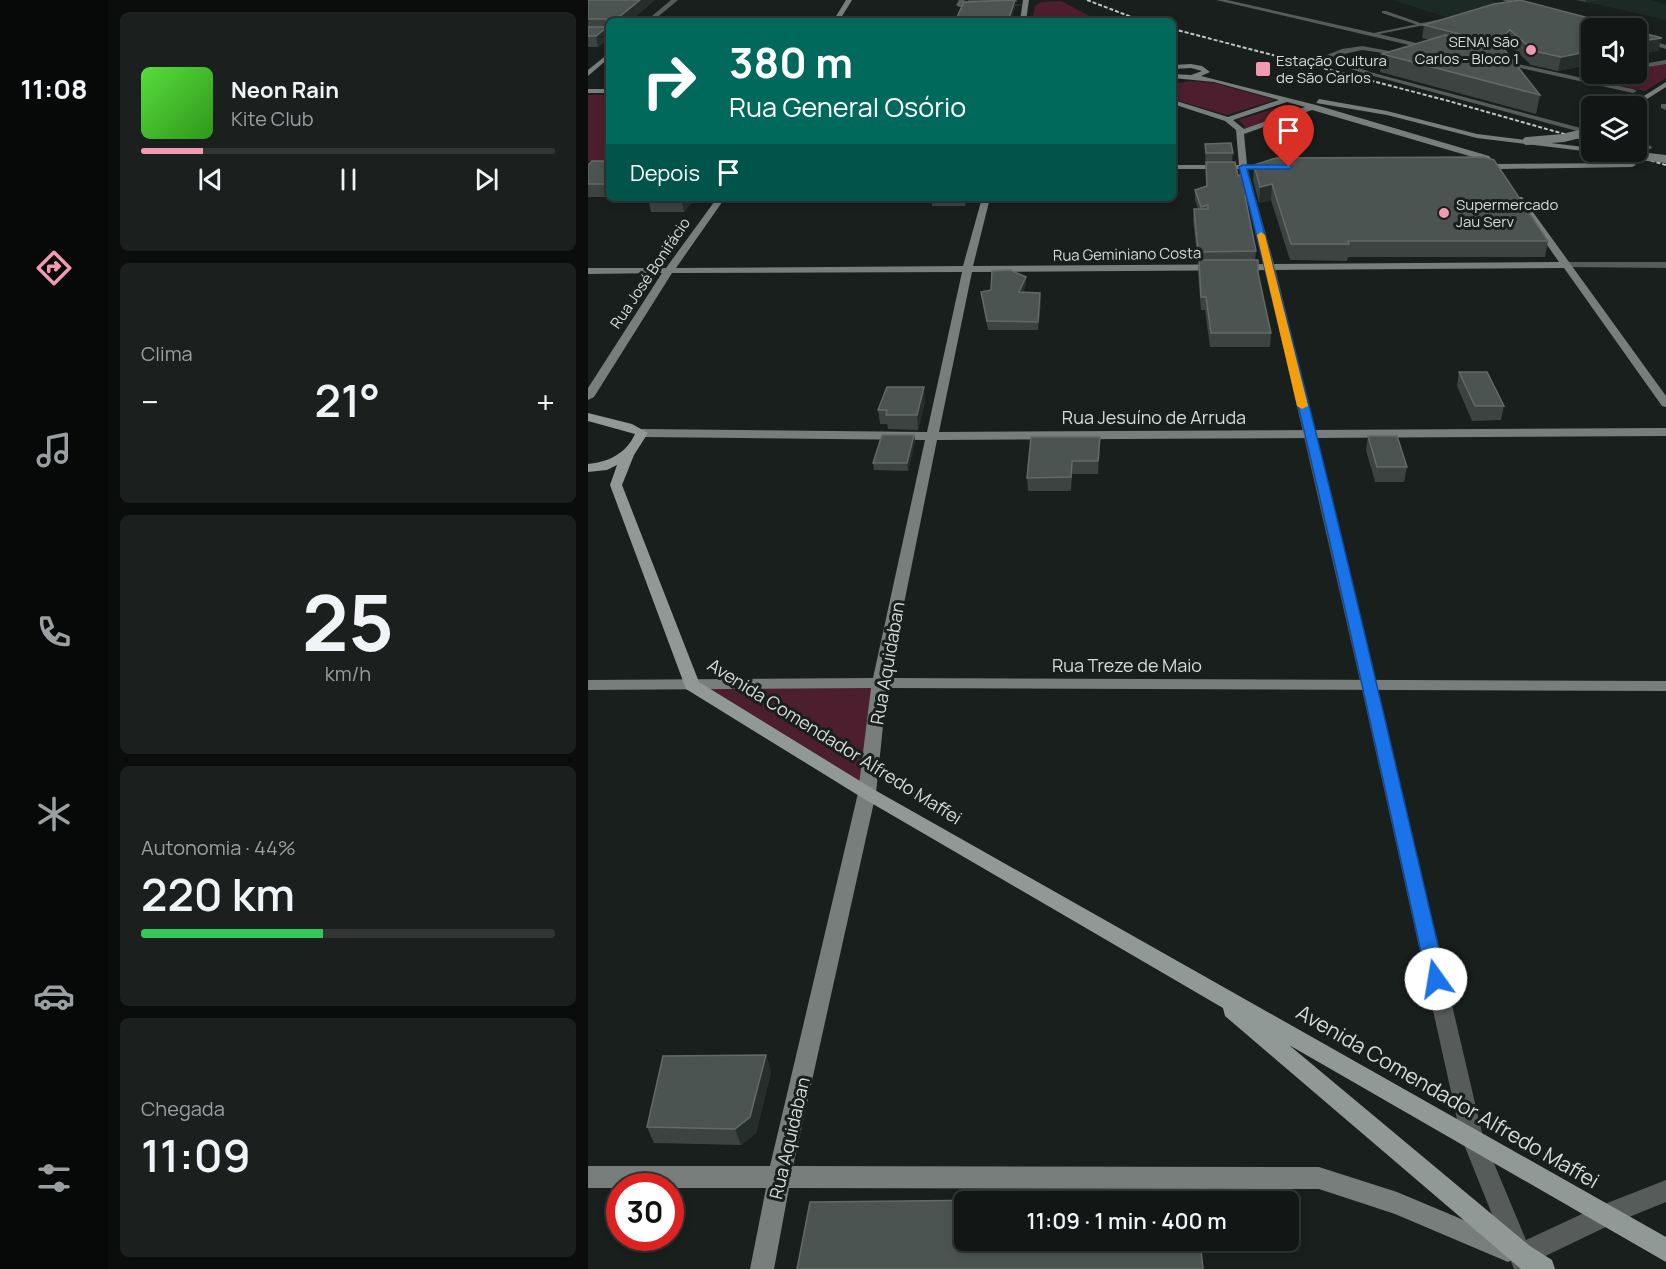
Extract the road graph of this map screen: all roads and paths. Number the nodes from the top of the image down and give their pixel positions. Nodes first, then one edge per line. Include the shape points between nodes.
1 (675, 0) edge
2 (849, 0) edge
3 (962, 0) edge
4 (1219, 0) edge
5 (1505, 0) edge
6 (1026, 3) edge
7 (1527, 6) junction
8 (1510, 9) edge
9 (1538, 9) edge
10 (1384, 12) dead end
11 (653, 18) edge
12 (838, 18) edge
13 (1024, 18) edge
14 (1456, 19) edge
15 (1423, 24) junction
16 (1368, 34) junction
17 (1647, 41) edge
18 (1666, 47) edge
19 (1447, 51) edge
20 (1397, 53) edge
21 (606, 59) edge
22 (1492, 61) edge
23 (1666, 62) edge
24 (1647, 65) edge
25 (1176, 66) edge
26 (1206, 70) junction
27 (588, 74) edge
28 (1189, 77) junction
29 (1581, 77) edge
30 (1176, 78) edge
31 (1572, 78) junction
32 (1666, 84) edge
33 (1633, 90) dead end
34 (588, 91) edge
35 (606, 91) edge
36 (1647, 96) edge
37 (1287, 100) junction
38 (1176, 103) edge
39 (1311, 108) junction
40 (1371, 110) junction
41 (1228, 119) junction
42 (1581, 129) edge
43 (1239, 133) junction
44 (1581, 134) edge
45 (1527, 141) junction
46 (1581, 148) edge
47 (1647, 157) edge
48 (1666, 159) edge
49 (1632, 165) dead end
50 (1176, 167) edge
51 (1243, 167) junction
52 (1277, 167) edge
53 (1483, 167) edge
54 (1495, 167) junction
55 (1502, 176) edge
56 (1509, 186) edge
57 (719, 201) edge
58 (985, 201) edge
59 (1566, 265) junction
60 (1666, 265) edge
61 (1270, 267) junction
62 (669, 270) junction
63 (967, 270) junction
64 (588, 271) edge
65 (588, 397) edge
66 (1666, 404) edge
67 (588, 417) edge
68 (1666, 432) edge
69 (642, 433) junction
70 (1309, 435) junction
71 (933, 436) junction
72 (627, 454) junction
73 (588, 469) edge
74 (616, 485) junction
75 (880, 683) junction
76 (588, 685) edge
77 (692, 685) junction
78 (1370, 685) junction
79 (1666, 686) edge
80 (867, 793) junction
81 (1204, 987) junction
82 (1472, 1137) junction
83 (588, 1177) edge
84 (779, 1178) junction
85 (1666, 1191) edge
86 (1605, 1215) junction
87 (1666, 1250) edge
88 (1524, 1262) edge
89 (762, 1269) edge
90 (1543, 1269) edge

1 - 11 street
2 - 12 street
3 - 6 street via 959,5
4 - 16 street
5 - 7 street
6 - 13 street
7 - 8 street
7 - 9 street
10 - 15 street
14 - 15 street
15 - 16 street
16 - 19 street
17 - 18 street
20 - 42 street via 1357,48 1327,56 1368,73
21 - 27 street
22 - 31 street
23 - 24 street
25 - 26 street
26 - 28 street via 1203,75
26 - 40 street via 1327,103
28 - 30 street
28 - 37 street via 1215,80
29 - 31 street
31 - 33 street
32 - 36 street
34 - 35 street
37 - 39 street
37 - 41 street
38 - 41 street
39 - 40 street
39 - 43 street
39 - 54 street via 1486,158
40 - 45 street via 1456,132
41 - 43 street via 1240,129
43 - 51 street
44 - 45 street, bridge
45 - 46 street, bridge
47 - 48 street, bridge
49 - 54 street
50 - 51 street
51 - 52 street
51 - 61 street
53 - 54 street
54 - 55 street
56 - 59 street
57 - 62 street, Rua José Bonifácio
58 - 63 street, Rua Aquidaban
59 - 60 street, Rua Geminiano Costa
59 - 61 street, Rua Geminiano Costa
59 - 66 street
61 - 63 street, Rua Geminiano Costa
61 - 70 street
62 - 63 street, Rua Geminiano Costa
62 - 64 street, Rua Geminiano Costa
62 - 65 street, Rua José Bonifácio
63 - 71 street, Rua Aquidaban
67 - 69 main road via 628,425
68 - 70 street, Rua Jesuíno de Arruda
69 - 71 street, Rua Jesuíno de Arruda
69 - 72 main road
70 - 71 street, Rua Jesuíno de Arruda
70 - 78 street
71 - 75 street, Rua Aquidaban
72 - 73 main road via 607,466
72 - 74 main road
73 - 74 main road
74 - 77 main road, Avenida Comendador Alfredo Maffei
75 - 77 street, Rua Treze de Maio
75 - 78 street, Rua Treze de Maio
75 - 80 street, Rua Aquidaban
76 - 77 street, Rua Treze de Maio
77 - 80 main road, Avenida Comendador Alfredo Maffei
78 - 79 street, Rua Treze de Maio
78 - 82 street
80 - 81 main road, Avenida Comendador Alfredo Maffei
80 - 84 street, Rua Aquidaban
81 - 82 main road, Avenida Comendador Alfredo Maffei
81 - 88 main road, Avenida Comendador Alfredo Maffei
82 - 86 main road, Avenida Comendador Alfredo Maffei
82 - 88 street
83 - 84 street
84 - 88 street via 1319,1179 1397,1203
84 - 89 street, Rua Aquidaban
85 - 86 street
86 - 87 main road, Avenida Comendador Alfredo Maffei
86 - 88 street
88 - 90 main road, Avenida Comendador Alfredo Maffei

